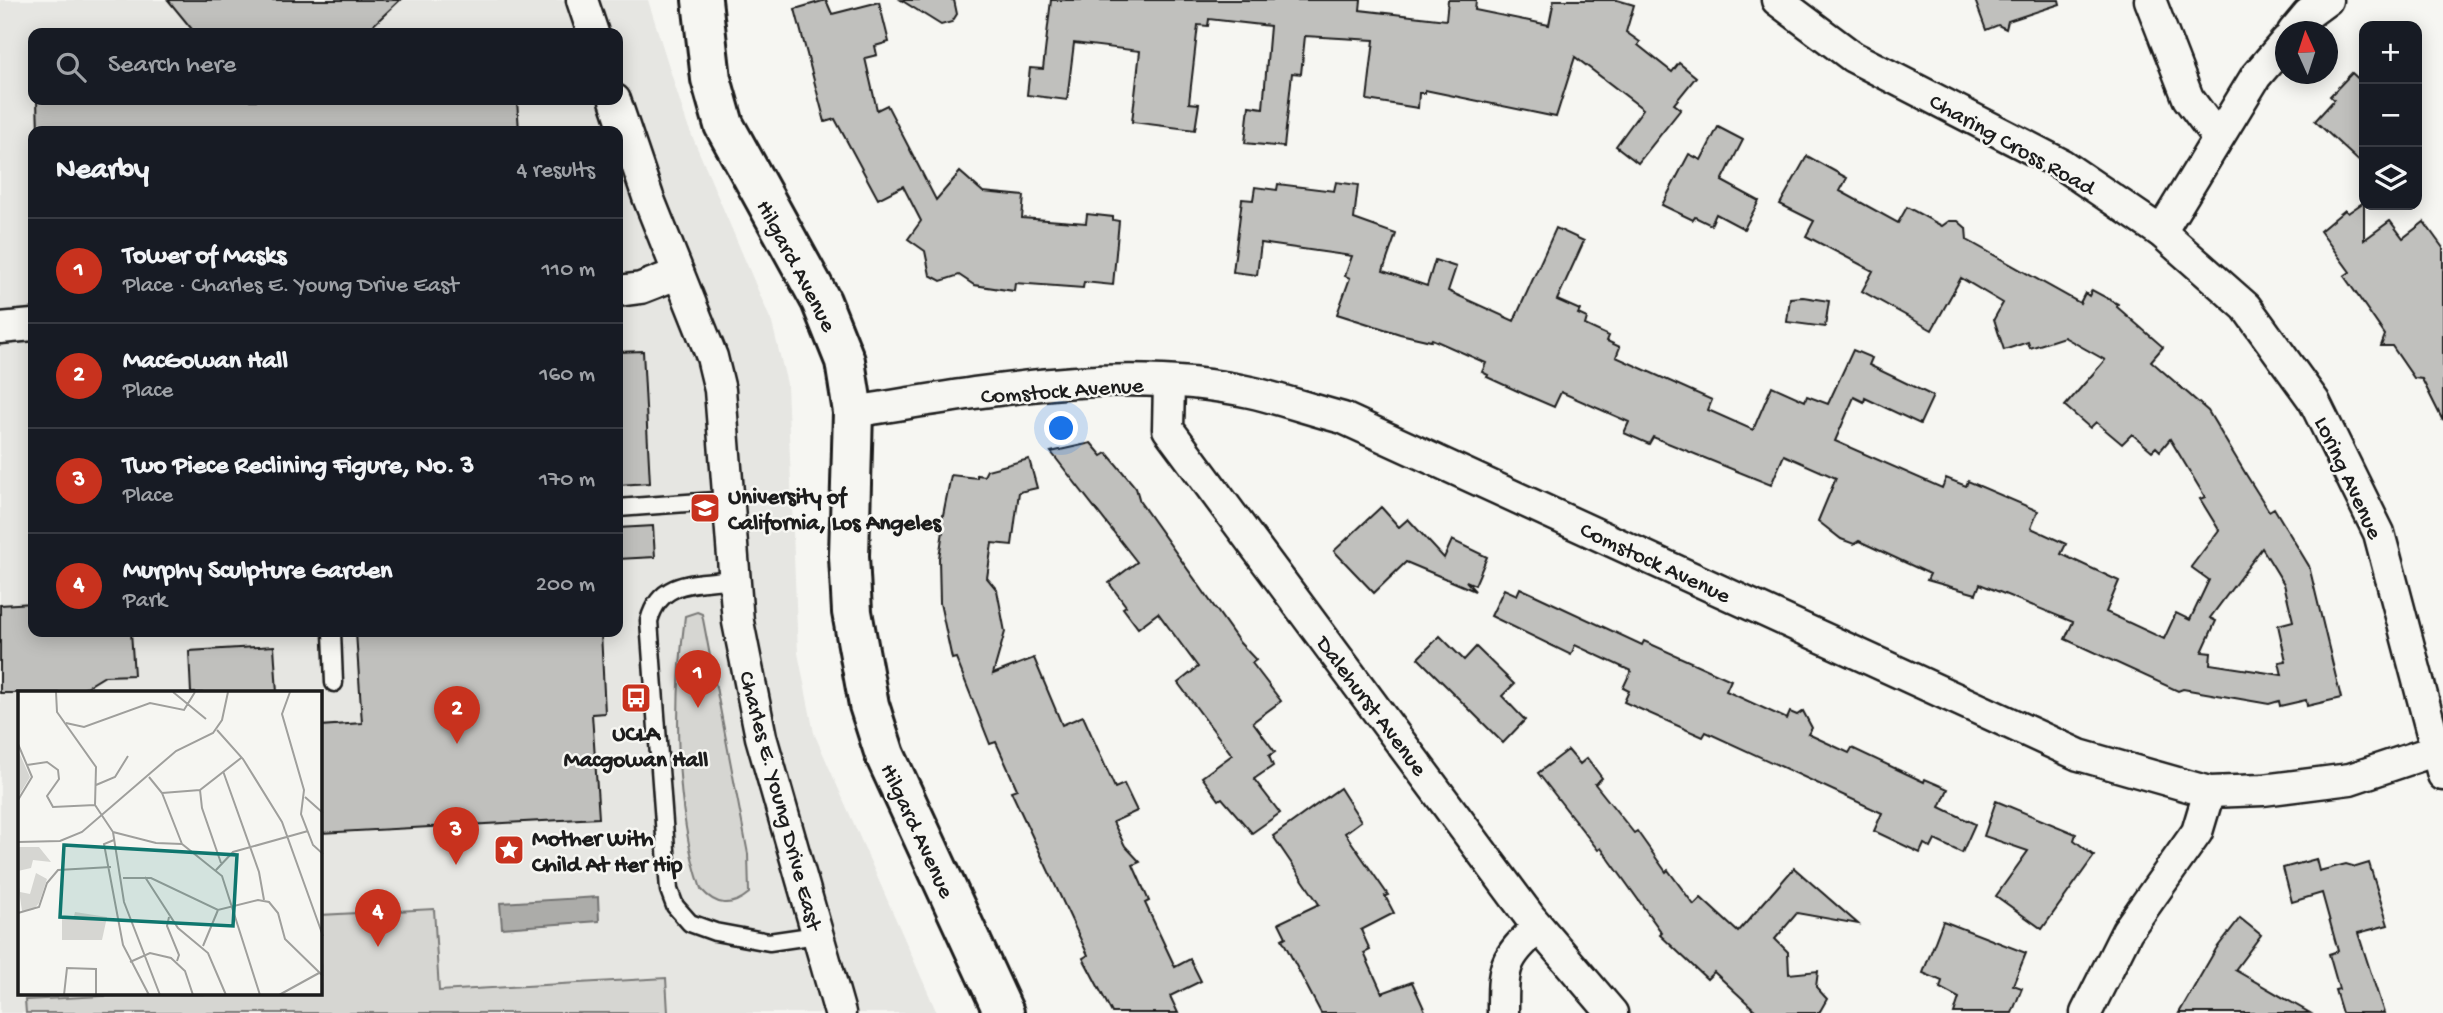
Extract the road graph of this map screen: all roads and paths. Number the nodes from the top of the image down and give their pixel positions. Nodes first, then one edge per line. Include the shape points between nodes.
1 (582, 0) edge
2 (702, 0) edge
3 (1777, 0) edge
4 (2150, 0) edge
5 (2327, 0) edge
6 (2302, 21) edge
7 (591, 28) edge
8 (2275, 54) edge
9 (617, 105) edge
10 (2217, 137) junction
11 (2161, 232) junction
12 (677, 274) junction
13 (623, 290) edge
14 (28, 325) edge
15 (0, 328) edge
16 (1168, 383) junction
17 (853, 412) junction
18 (728, 500) junction
19 (623, 508) edge
20 (733, 579) junction
21 (332, 637) edge
22 (334, 683) dead end
23 (2441, 757) edge
24 (2209, 792) junction
25 (1538, 927) junction
26 (817, 935) junction
27 (840, 1013) edge
28 (1004, 1013) edge
29 (1503, 1013) edge
30 (1612, 1013) edge
31 (2086, 1013) edge

1 - 7 street
2 - 17 street, Hilgard Avenue via 711,79 724,125 821,301 845,361
3 - 11 street, Charing Cross Road via 1853,57 2061,164
4 - 10 street via 2188,98
5 - 6 street
8 - 10 street
9 - 12 street, Charles E. Young Drive East
10 - 11 street
11 - 23 street, Loring Avenue via 2246,307 2314,401 2379,533
12 - 13 street
12 - 18 street, Charles E. Young Drive East via 712,358 720,390
14 - 15 street
16 - 17 street, Comstock Avenue via 1118,380 1045,386
16 - 24 street, Comstock Avenue via 1249,392 1343,418 2079,755
16 - 25 street, Dalehurst Avenue via 1168,429
17 - 28 street, Hilgard Avenue via 852,612 869,705 885,755
18 - 19 lane
18 - 20 street, Charles E. Young Drive East
20 - 26 street, Charles E. Young Drive East via 761,737
20 - 26 lane via 670,589 654,603 649,621 668,890 690,923 715,932 769,942
21 - 22 lane
23 - 24 street, Comstock Avenue via 2350,779
24 - 31 street via 2197,832 2127,931
25 - 29 street via 1510,954 1503,978
25 - 30 street, Dalehurst Avenue
26 - 27 street, Charles E. Young Drive East

